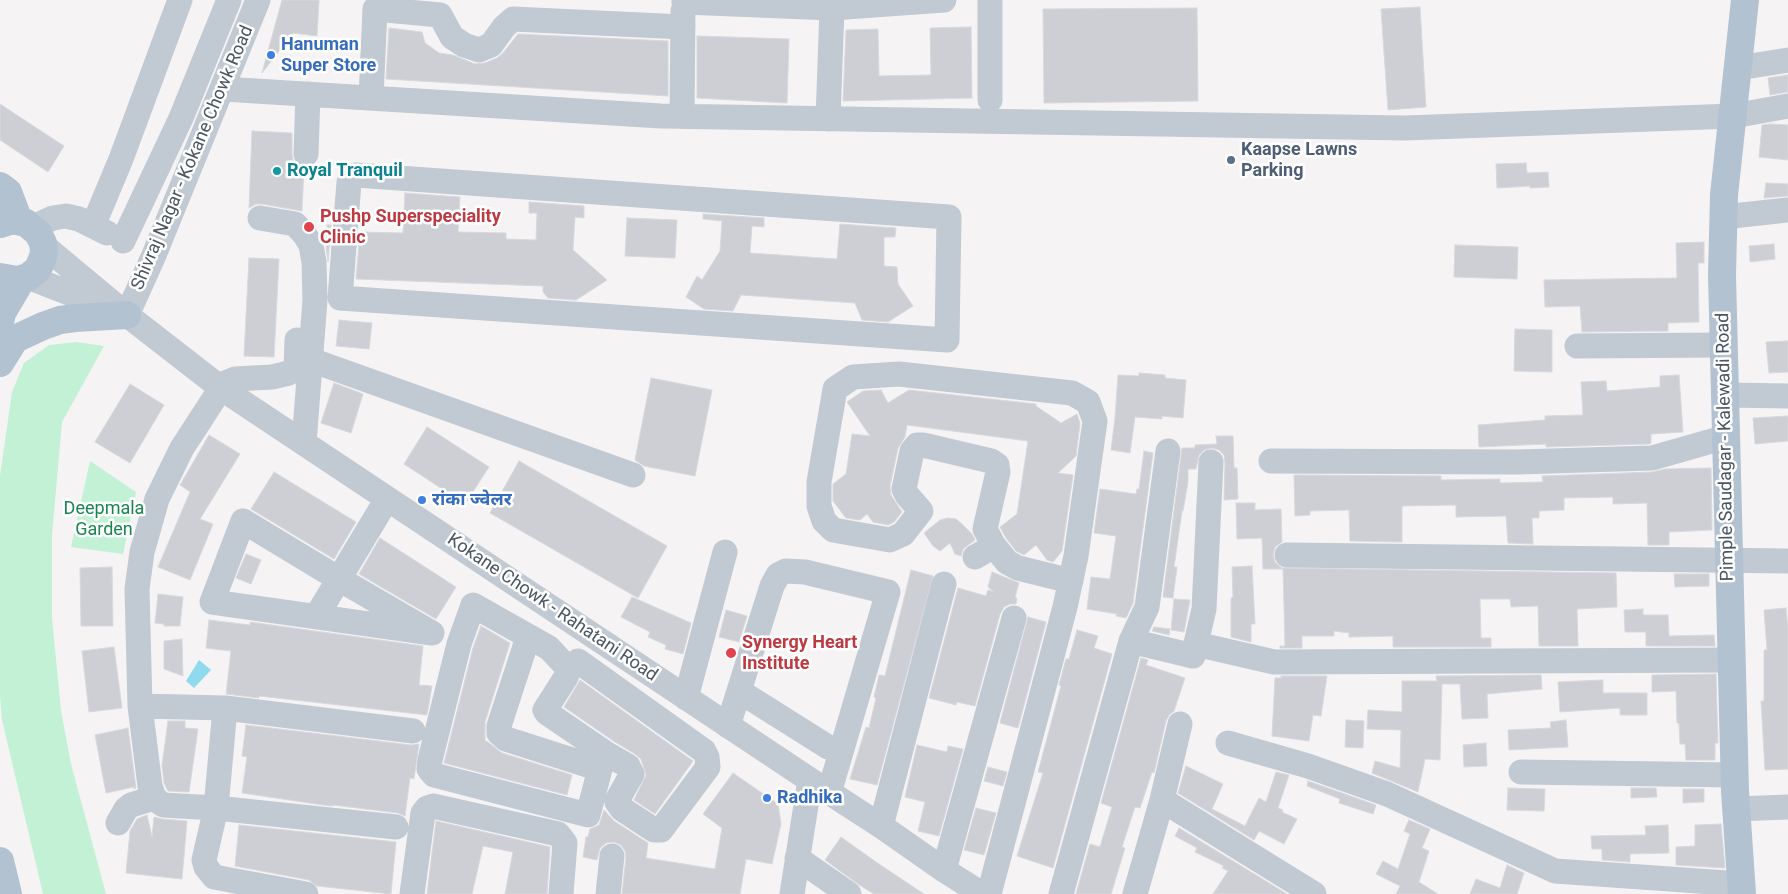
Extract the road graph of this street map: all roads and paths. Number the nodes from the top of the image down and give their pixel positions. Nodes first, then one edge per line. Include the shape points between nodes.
1 (180, 0) edge
2 (229, 0) edge
3 (258, 0) edge
4 (944, 0) edge
5 (990, 0) edge
6 (1745, 0) edge
7 (684, 1) edge
8 (832, 8) junction
9 (683, 27) junction
10 (1788, 60) edge
11 (1738, 68) junction
12 (223, 89) junction
13 (308, 94) junction
14 (371, 98) junction
15 (990, 100) dead end
16 (1788, 106) edge
17 (682, 116) junction
18 (1733, 116) junction
19 (828, 119) junction
20 (306, 154) dead end
21 (0, 186) edge
22 (1788, 210) edge
23 (1723, 217) junction
24 (260, 218) dead end
25 (93, 226) junction
26 (24, 229) edge
27 (123, 241) junction
28 (154, 255) junction
29 (307, 277) junction
30 (17, 278) edge
31 (341, 283) junction
32 (127, 315) junction
33 (0, 317) edge
34 (1578, 346) dead end
35 (1724, 346) junction
36 (311, 360) junction
37 (0, 363) edge
38 (219, 387) junction
39 (1725, 395) junction
40 (1788, 396) edge
41 (1726, 437) junction
42 (304, 443) junction
43 (1168, 451) dead end
44 (1271, 461) dead end
45 (1211, 462) dead end
46 (633, 475) dead end
47 (387, 499) junction
48 (725, 552) dead end
49 (1286, 555) dead end
50 (1788, 560) edge
51 (1729, 561) junction
52 (339, 579) junction
53 (1071, 581) junction
54 (944, 584) dead end
55 (316, 617) junction
56 (1014, 618) dead end
57 (568, 619) junction
58 (1131, 641) junction
59 (539, 642) junction
60 (1196, 644) junction
61 (1732, 660) junction
62 (568, 671) junction
63 (739, 691) junction
64 (686, 698) junction
65 (140, 706) junction
66 (225, 708) junction
67 (1180, 724) dead end
68 (728, 726) junction
69 (412, 731) dead end
70 (1228, 743) dead end
71 (828, 747) dead end
72 (603, 762) junction
73 (1521, 772) dead end
74 (1734, 775) junction
75 (820, 786) junction
76 (154, 798) junction
77 (1162, 800) junction
78 (1788, 807) edge
79 (216, 808) junction
80 (1736, 809) junction
81 (118, 823) dead end
82 (396, 826) dead end
83 (881, 826) junction
84 (612, 856) dead end
85 (797, 858) junction
86 (0, 861) edge
87 (944, 870) junction
88 (1741, 889) edge
89 (8, 894) edge
90 (306, 894) edge
91 (412, 894) edge
92 (560, 894) edge
93 (608, 894) edge
94 (792, 894) edge
95 (849, 894) edge
96 (982, 894) edge
97 (989, 894) edge
98 (1061, 894) edge
99 (1135, 894) edge
100 (1314, 894) edge

1 - 25 street
2 - 27 street, Shivraj Nagar - Kokane Chowk Road via 181,118
3 - 12 street, Shivraj Nagar - Kokane Chowk Road
4 - 8 street
5 - 15 street
6 - 11 main road, Pimple Saudagar - Kalewadi Road
7 - 8 street
7 - 9 street
8 - 19 street
9 - 14 street via 512,19 491,45 479,50 452,37 440,15 375,9
9 - 17 street
10 - 11 street
11 - 18 main road, Pimple Saudagar - Kalewadi Road
12 - 13 street
12 - 28 street, Shivraj Nagar - Kokane Chowk Road
13 - 14 street
13 - 20 street
14 - 17 street
16 - 18 street
17 - 19 street
18 - 19 street via 1405,128
18 - 23 main road, Pimple Saudagar - Kalewadi Road
21 - 26 main road via 8,192
22 - 23 street
23 - 35 main road, Pimple Saudagar - Kalewadi Road
24 - 29 street via 295,224 305,235 314,262
25 - 26 street via 66,216
25 - 27 street
26 - 30 main road via 43,257 38,269
26 - 32 street, Kokane Chowk - Rahatani Road
27 - 28 street
28 - 32 street, Shivraj Nagar - Kokane Chowk Road
29 - 31 street
29 - 36 street
29 - 38 street via 296,369 272,377 235,379
30 - 32 street
30 - 33 main road
31 - 31 street via 340,298 947,340 949,217 356,175 349,182
32 - 37 main road via 75,318 43,326 15,340
32 - 38 street, Kokane Chowk - Rahatani Road
34 - 35 street
35 - 39 main road, Pimple Saudagar - Kalewadi Road
36 - 42 street
36 - 46 street
38 - 42 street, Kokane Chowk - Rahatani Road
38 - 65 street via 182,448 157,499 142,552 137,590
39 - 40 street
39 - 41 main road, Pimple Saudagar - Kalewadi Road
41 - 44 street via 1652,458 1518,462
41 - 51 main road, Pimple Saudagar - Kalewadi Road
42 - 47 street, Kokane Chowk - Rahatani Road
43 - 58 street via 1147,607
45 - 60 street via 1204,609
47 - 52 street
47 - 57 street, Kokane Chowk - Rahatani Road
48 - 64 street
49 - 51 street
50 - 51 street
51 - 61 main road, Pimple Saudagar - Kalewadi Road
52 - 55 street
52 - 55 street via 432,634
52 - 55 street via 242,521 212,602
53 - 53 street via 1096,421 1088,402 1072,393 898,374 854,377 835,389 819,482 819,506 824,521 833,530 890,540 904,534 921,510 904,489 912,451 917,445 923,445 997,465 984,551 1018,568
53 - 97 street
54 - 83 street
56 - 87 street
57 - 59 street via 549,628
57 - 64 street, Kokane Chowk - Rahatani Road
58 - 60 street via 1193,656
58 - 98 street
59 - 62 street
59 - 72 street via 499,732 506,739
59 - 72 street via 473,605 459,644 429,769 434,775 588,815
60 - 61 street via 1274,662
61 - 74 main road, Pimple Saudagar - Kalewadi Road
62 - 72 street via 545,710
62 - 72 street via 578,661 704,751 708,763 701,778 658,831 622,809 617,802 632,774 628,766
63 - 68 street
63 - 71 street
63 - 75 street via 778,575 786,571 804,572 888,592
64 - 68 street, Kokane Chowk - Rahatani Road
65 - 66 street
65 - 76 street
66 - 69 street
66 - 79 street
67 - 77 street
68 - 75 street, Kokane Chowk - Rahatani Road
70 - 88 street via 1308,766 1387,794 1555,870
73 - 74 street
74 - 80 main road, Pimple Saudagar - Kalewadi Road
75 - 83 street, Kokane Chowk - Rahatani Road
75 - 85 street
76 - 79 street via 163,805
76 - 81 street via 126,808
77 - 99 street
77 - 100 street
78 - 80 street
79 - 82 street
79 - 90 street via 204,860 209,873 214,877
80 - 88 main road, Pimple Saudagar - Kalewadi Road
83 - 87 street, Kokane Chowk - Rahatani Road
84 - 93 street
85 - 94 street
85 - 95 street
86 - 89 main road
87 - 96 street, Kokane Chowk - Rahatani Road
91 - 92 street via 423,813 433,806 558,834 565,844

